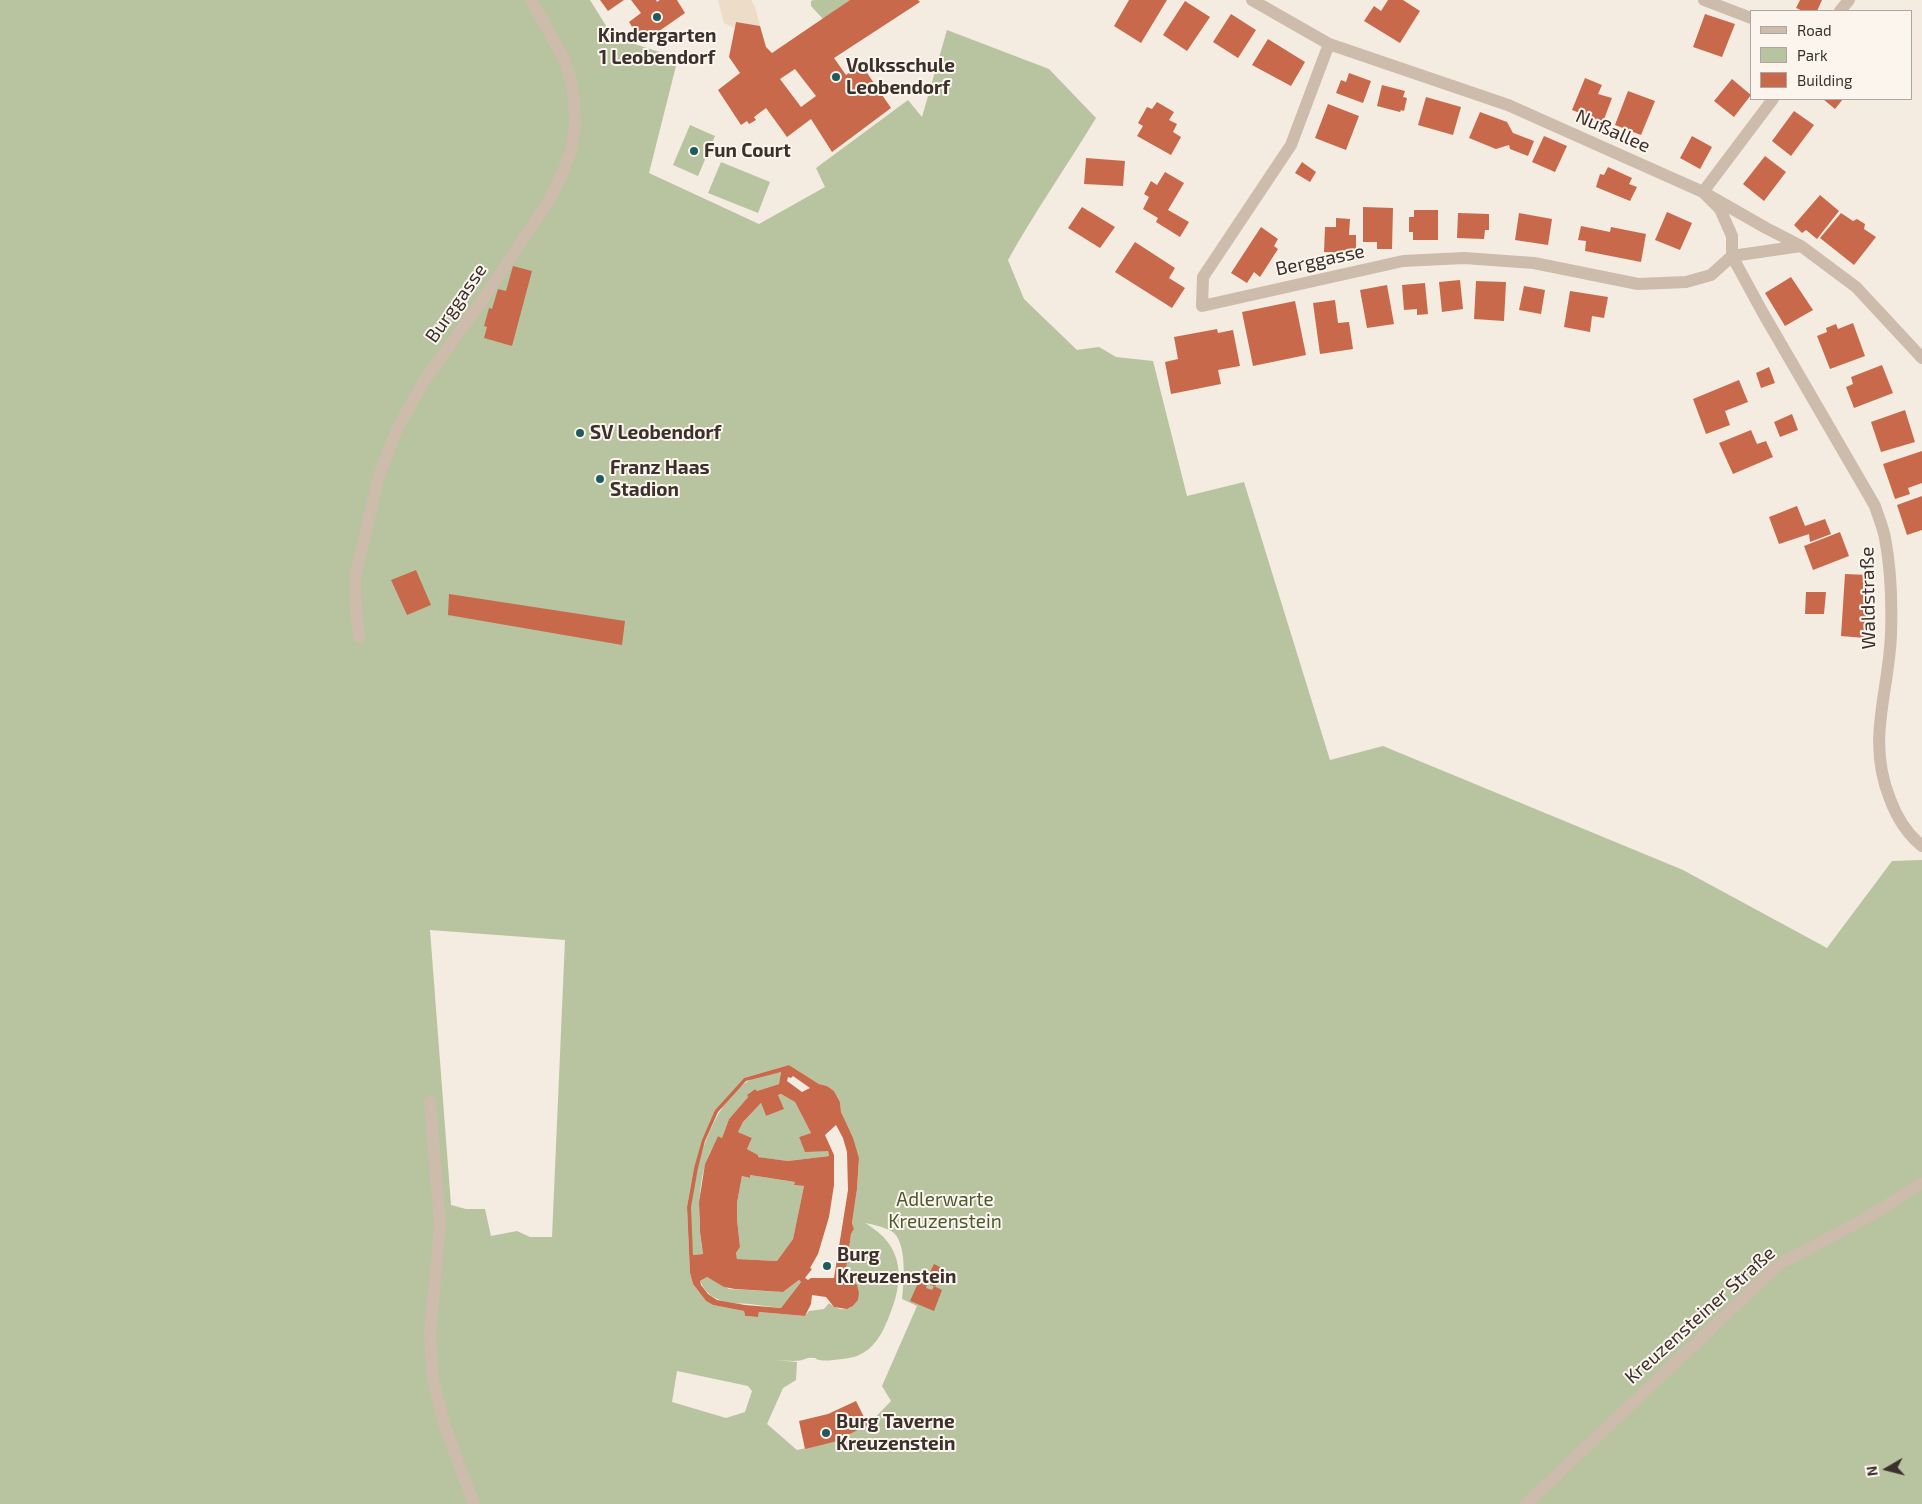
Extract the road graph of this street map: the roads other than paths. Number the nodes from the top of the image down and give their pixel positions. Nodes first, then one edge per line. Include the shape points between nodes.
1 (531, 0) edge
2 (1252, 0) edge
3 (1704, 0) edge
4 (1849, 0) edge
5 (1841, 10) edge
6 (1750, 18) edge
7 (1329, 44) junction
8 (1772, 100) edge
9 (1703, 192) junction
10 (1801, 246) junction
11 (1732, 256) junction
12 (1922, 358) edge
13 (358, 637) dead end
14 (1922, 846) edge
15 (430, 1102) dead end
16 (1922, 1183) edge
17 (474, 1504) edge
18 (1526, 1504) edge

1 - 13 street, Burggasse via 563,57 570,77 575,127 571,150 548,202 424,381 397,430 379,476 356,577
2 - 7 street, Nußallee
3 - 6 street
4 - 5 street
7 - 9 street, Nußallee via 1508,105
7 - 11 street, Berggasse via 1292,146 1203,277 1202,306 1403,261 1464,258 1534,263 1638,284 1686,282 1711,275
8 - 9 street
9 - 10 street, Nußallee
9 - 11 street via 1720,209 1732,236
10 - 11 street
10 - 12 street, Nußallee via 1856,287
11 - 14 street, Waldstraße via 1874,506 1885,537 1891,635 1878,732 1879,757 1885,787 1896,815
15 - 17 street via 440,1224 430,1334 433,1379 444,1424
16 - 18 street, Kreuzensteiner Straße via 1868,1217 1778,1264

